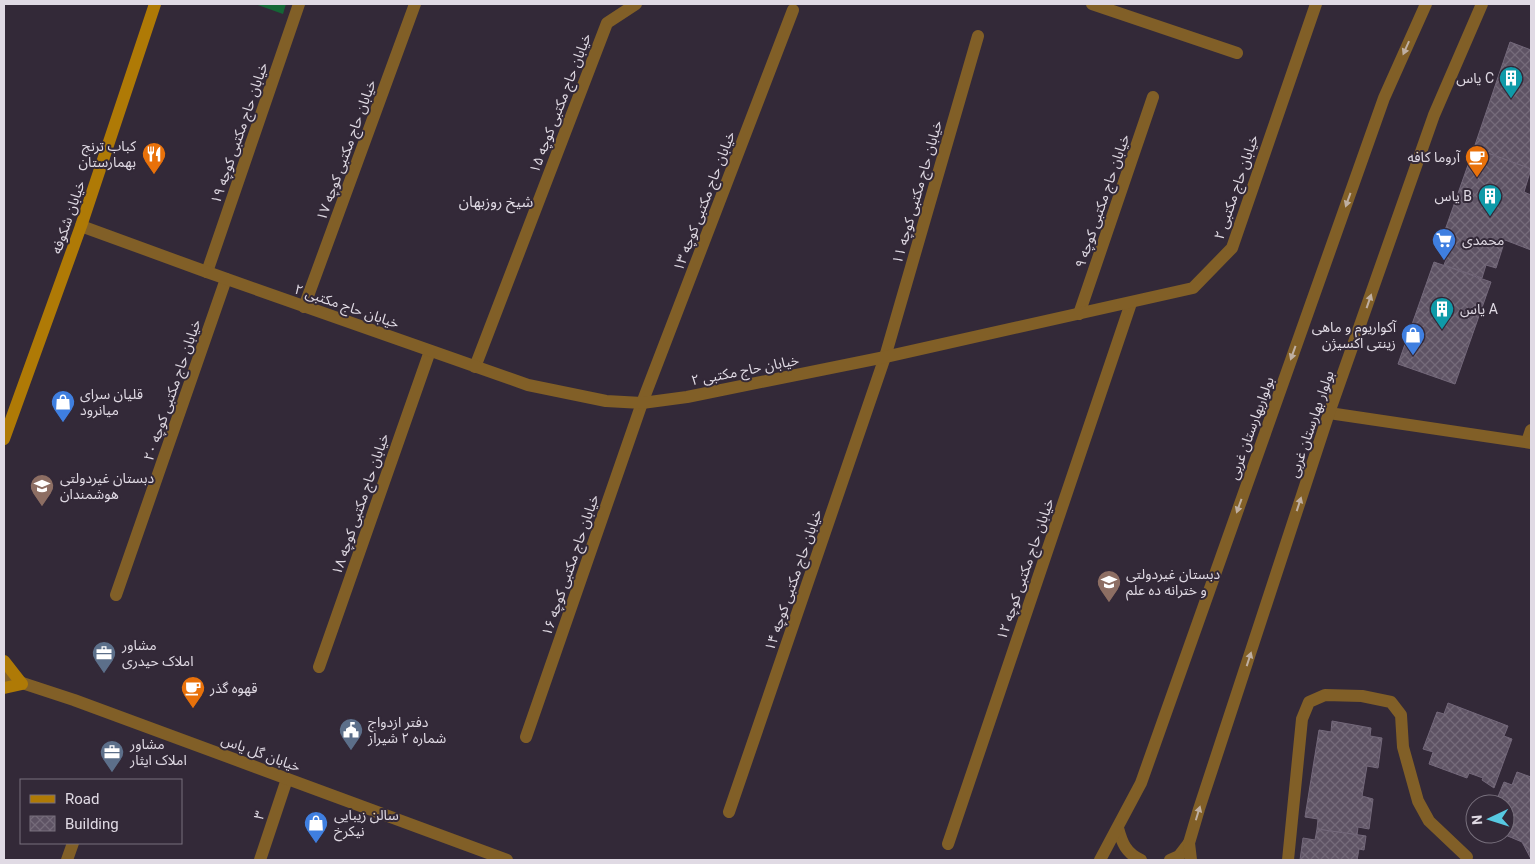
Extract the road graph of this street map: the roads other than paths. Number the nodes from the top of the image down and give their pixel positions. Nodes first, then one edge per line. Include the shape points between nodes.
1 (155, 4) edge
2 (299, 4) edge
3 (416, 4) edge
4 (636, 4) edge
5 (1097, 4) edge
6 (1316, 4) edge
7 (1426, 4) edge
8 (1482, 4) edge
9 (793, 10) dead end
10 (978, 36) dead end
11 (1237, 53) dead end
12 (1153, 97) dead end
13 (81, 226) junction
14 (207, 272) junction
15 (226, 279) junction
16 (1131, 303) junction
17 (304, 306) junction
18 (1079, 314) junction
19 (430, 351) junction
20 (885, 357) junction
21 (475, 367) junction
22 (642, 402) junction
23 (1329, 413) junction
24 (1531, 430) edge
25 (4, 439) edge
26 (1529, 443) edge
27 (116, 595) dead end
28 (4, 661) edge
29 (319, 667) dead end
30 (4, 677) edge
31 (22, 684) junction
32 (4, 688) edge
33 (526, 737) dead end
34 (287, 779) junction
35 (729, 812) dead end
36 (1118, 828) junction
37 (1189, 843) junction
38 (73, 844) edge
39 (948, 844) dead end
40 (1467, 859) edge
41 (67, 860) edge
42 (260, 860) edge
43 (507, 860) edge
44 (1100, 860) edge
45 (1141, 860) edge
46 (1170, 860) edge
47 (1191, 860) edge
48 (1288, 860) edge

1 - 13 main road, خیابان شکوفه
2 - 14 street, خیابان حاج مکتبی کوچه ۱۹
3 - 17 street, خیابان حاج مکتبی کوچه ۱۷
4 - 21 street, خیابان حاج مکتبی کوچه ۱۵ via 607,23
5 - 11 street
6 - 16 street, خیابان حاج مکتبی ۲ via 1232,248 1193,288
7 -> 36 street, بولواربهارستان غربی via 1384,98 1141,783
23 -> 8 street, بولوار بهارستان غربی via 1434,115
9 - 22 street, خیابان حاج مکتبی کوچه ۱۳
10 - 20 street, خیابان حاج مکتبی کوچه ۱۱
12 - 18 street, خیابان حاج مکتبی کوچه ۹
13 - 14 street, خیابان حاج مکتبی ۲
13 - 25 main road, خیابان شکوفه
14 - 15 street, خیابان حاج مکتبی ۲
15 - 17 street, خیابان حاج مکتبی ۲
15 - 27 street, خیابان حاج مکتبی کوچه ۲۰
16 - 18 street, خیابان حاج مکتبی ۲
16 - 39 street, خیابان حاج مکتبی کوچه ۱۲
17 - 19 street, خیابان حاج مکتبی ۲
18 - 20 street, خیابان حاج مکتبی ۲
19 - 21 street, خیابان حاج مکتبی ۲
19 - 29 street, خیابان حاج مکتبی کوچه ۱۸
20 - 22 street, خیابان حاج مکتبی ۲ via 688,397
20 - 35 street, خیابان حاج مکتبی کوچه ۱۴
21 - 22 street, خیابان حاج مکتبی ۲ via 528,385 606,400
22 - 33 street, خیابان حاج مکتبی کوچه ۱۶
23 - 26 street
37 -> 23 street, بولوار بهارستان غربی
24 - 26 street
28 - 31 main road
30 - 31 street, خیابان گل یاس
31 - 32 main road
31 - 34 street, خیابان گل یاس
34 - 42 street, ۳
34 - 43 street, خیابان گل یاس
36 - 44 street, بولواربهارستان غربی
36 - 45 street via 1122,844
37 - 46 street via 1179,856
37 - 47 street, بولوار بهارستان غربی
38 - 41 street
40 - 48 street via 1429,821 1418,801 1403,747 1401,715 1391,702 1362,696 1325,695 1309,702 1302,719

